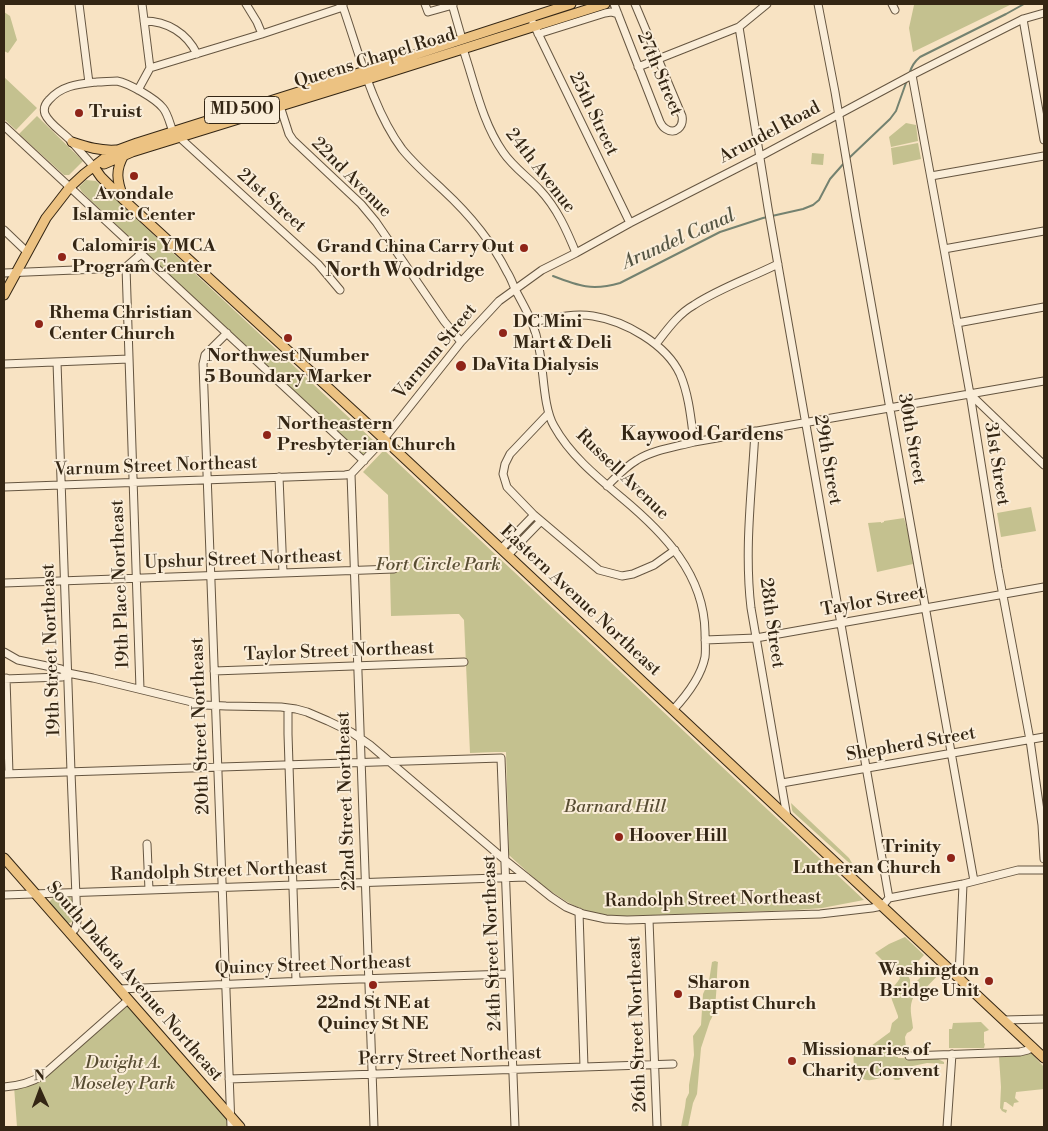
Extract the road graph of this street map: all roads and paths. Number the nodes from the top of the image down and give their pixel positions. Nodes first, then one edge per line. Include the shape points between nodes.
1 (79, 4) edge
2 (142, 4) edge
3 (246, 4) edge
4 (426, 4) edge
5 (452, 4) edge
6 (571, 4) edge
7 (605, 4) edge
8 (614, 4) edge
9 (635, 4) edge
10 (767, 4) edge
11 (818, 4) edge
12 (342, 5) edge
13 (1044, 13) edge
14 (618, 14) junction
15 (1023, 19) junction
16 (144, 21) junction
17 (534, 26) junction
18 (739, 27) junction
19 (262, 34) junction
20 (463, 44) junction
21 (197, 54) junction
22 (658, 60) junction
23 (638, 66) junction
24 (150, 68) junction
25 (912, 74) junction
26 (366, 75) junction
27 (89, 83) junction
28 (138, 90) junction
29 (280, 106) junction
30 (839, 113) junction
31 (4, 126) edge
32 (176, 134) junction
33 (1044, 140) edge
34 (72, 142) junction
35 (121, 152) junction
36 (1044, 156) edge
37 (759, 157) junction
38 (94, 167) junction
39 (931, 176) junction
40 (70, 187) junction
41 (124, 200) junction
42 (630, 223) junction
43 (4, 230) edge
44 (1044, 231) edge
45 (944, 249) junction
46 (27, 252) junction
47 (576, 253) junction
48 (141, 254) junction
49 (778, 264) junction
50 (126, 267) junction
51 (16, 272) junction
52 (4, 273) edge
53 (340, 290) dead end
54 (515, 290) junction
55 (4, 296) edge
56 (1044, 307) edge
57 (533, 322) junction
58 (957, 323) junction
59 (226, 333) junction
60 (460, 342) junction
61 (656, 344) junction
62 (129, 360) junction
63 (57, 362) junction
64 (4, 364) edge
65 (1044, 381) edge
66 (970, 394) junction
67 (890, 408) junction
68 (548, 414) junction
69 (805, 422) junction
70 (755, 431) junction
71 (384, 439) junction
72 (694, 442) junction
73 (364, 461) junction
74 (1044, 465) edge
75 (351, 474) junction
76 (279, 477) junction
77 (208, 480) junction
78 (133, 482) junction
79 (61, 485) junction
80 (607, 486) junction
81 (4, 487) edge
82 (534, 515) junction
83 (541, 521) junction
84 (501, 548) junction
85 (675, 550) junction
86 (508, 556) junction
87 (394, 570) dead end
88 (354, 571) junction
89 (283, 574) junction
90 (211, 576) junction
91 (136, 579) junction
92 (65, 581) junction
93 (4, 583) edge
94 (1044, 586) edge
95 (1003, 594) junction
96 (926, 608) junction
97 (840, 623) junction
98 (756, 638) junction
99 (705, 640) junction
100 (4, 652) edge
101 (464, 662) dead end
102 (36, 664) junction
103 (358, 666) junction
104 (214, 671) junction
105 (68, 674) junction
106 (5, 678) edge
107 (37, 678) junction
108 (140, 689) junction
109 (215, 706) junction
110 (288, 708) junction
111 (673, 710) junction
112 (1044, 737) edge
113 (360, 739) junction
114 (1030, 740) junction
115 (951, 754) junction
116 (361, 762) junction
117 (389, 762) junction
118 (289, 765) junction
119 (218, 767) junction
120 (866, 769) junction
121 (71, 772) junction
122 (6, 774) edge
123 (782, 783) junction
124 (787, 817) junction
125 (147, 844) dead end
126 (4, 858) edge
127 (1044, 858) edge
128 (505, 860) junction
129 (1044, 870) edge
130 (526, 877) junction
131 (505, 878) junction
132 (974, 880) junction
133 (365, 883) junction
134 (963, 884) junction
135 (294, 885) junction
136 (222, 887) junction
137 (149, 890) junction
138 (76, 892) junction
139 (36, 894) junction
140 (4, 896) edge
141 (889, 898) junction
142 (882, 906) junction
143 (579, 912) junction
144 (649, 920) junction
145 (70, 934) junction
146 (509, 974) junction
147 (369, 978) junction
148 (959, 978) junction
149 (296, 981) junction
150 (226, 985) junction
151 (119, 989) junction
152 (128, 1000) junction
153 (1044, 1019) edge
154 (1004, 1020) junction
155 (1033, 1047) junction
156 (952, 1054) junction
157 (909, 1056) dead end
158 (1044, 1058) edge
159 (654, 1064) junction
160 (673, 1064) dead end
161 (584, 1067) junction
162 (512, 1069) junction
163 (372, 1074) junction
164 (229, 1079) junction
165 (4, 1087) edge
166 (230, 1116) junction
167 (231, 1127) edge
168 (240, 1127) edge
169 (374, 1127) edge
170 (515, 1127) edge
171 (657, 1127) edge
172 (947, 1127) edge

1 - 27 street
2 - 16 street
3 - 19 street
4 - 5 street via 428,12
5 - 20 street, 24th Avenue
6 - 17 main road, Queens Chapel Road / MD 500
7 - 17 main road, Queens Chapel Road / MD 500
8 - 14 street, 27th Street
9 - 22 street, 27th Street
10 - 18 street
11 - 30 street, 30th Street
12 - 19 street
12 - 26 street, Russell Avenue
13 - 15 street, Arundel Road
14 - 17 street, Queens Chapel Road via 611,12
14 - 23 street, 27th Street
15 - 25 street, Arundel Road
15 - 33 street
16 - 21 street via 155,21 175,29 189,41
16 - 24 street
17 - 20 main road, Queens Chapel Road / MD 500
17 - 42 street, 25th Street
18 - 22 street
18 - 37 street, 29th Street
19 - 21 street
20 - 26 main road, Queens Chapel Road / MD 500
20 - 26 main road, Queens Chapel Road / MD 500 via 451,53
20 - 47 street, 24th Avenue via 482,111 495,140 510,163 552,206
21 - 24 street
22 - 23 street
22 - 23 street, 27th Street via 682,116 679,129 669,131 660,122
24 - 28 street
25 - 30 street, Arundel Road
25 - 39 street, 31st Street
26 - 29 main road, Queens Chapel Road / MD 500
26 - 32 main road, Queens Chapel Road / MD 500
26 - 54 street, Russell Avenue via 380,112 402,149 489,240
27 - 28 street via 116,81
27 - 34 street via 58,91 45,104 44,111 49,120
28 - 32 street via 163,108
29 - 32 main road, Queens Chapel Road / MD 500
29 - 60 street, 22nd Avenue via 288,134 376,222
30 - 37 street, Arundel Road
30 - 67 street, 30th Street
31 - 40 street
32 - 35 main road, Queens Chapel Road / MD 500 via 137,143
32 - 53 street, 21st Street via 318,264
34 - 35 main road via 101,151
34 - 38 street
35 - 38 main road, Queens Chapel Road / MD 500 via 106,157
35 - 41 main road via 119,186
36 - 39 street
37 - 42 street, Arundel Road
37 - 49 street, 29th Street
38 - 40 main road, Queens Chapel Road
38 - 41 main road, Eastern Avenue Northeast
39 - 45 street, 31st Street
40 - 46 main road, Queens Chapel Road via 46,218
40 - 48 street
41 - 71 main road, Eastern Avenue Northeast
42 - 47 street, Arundel Road
43 - 46 street
44 - 45 street
45 - 58 street, 31st Street
46 - 51 main road, Queens Chapel Road
47 - 54 street, Arundel Road via 542,270
48 - 50 street
48 - 59 street
49 - 61 street via 692,305
49 - 69 street, 29th Street
50 - 51 street
50 - 62 street, 19th Place Northeast
51 - 52 street
51 - 55 main road, Queens Chapel Road
54 - 57 street, Russell Avenue
54 - 60 street, Varnum Street via 499,301
56 - 58 street
57 - 61 street via 565,316 593,316 632,330
57 - 68 street, Russell Avenue
58 - 66 street, 31st Street
59 - 73 street
59 - 77 street, 20th Street Northeast via 203,361
60 - 71 street, Varnum Street
61 - 72 street via 679,372 684,384
62 - 63 street
62 - 78 street, 19th Place Northeast
63 - 64 street
63 - 79 street, 19th Street Northeast
65 - 66 street
66 - 67 street
66 - 74 street
66 - 95 street, 31st Street
67 - 69 street
67 - 96 street, 30th Street
68 - 80 street, Russell Avenue via 561,438
68 - 82 street via 510,454 503,474 507,487
69 - 70 street
69 - 97 street, 29th Street
70 - 72 street
70 - 98 street, 28th Street via 748,571
71 - 73 street
71 - 84 main road, Eastern Avenue Northeast
72 - 80 street via 647,454 624,469
73 - 75 street
75 - 76 street, Varnum Street Northeast
75 - 88 street, 22nd Street Northeast
76 - 77 street, Varnum Street Northeast
76 - 89 street
77 - 78 street, Varnum Street Northeast
77 - 90 street, 20th Street Northeast
78 - 79 street, Varnum Street Northeast
78 - 91 street, 19th Place Northeast
79 - 81 street, Varnum Street Northeast
79 - 92 street, 19th Street Northeast
80 - 85 street, Russell Avenue
82 - 83 street
82 - 84 street
83 - 85 street via 600,570 610,574 633,574 654,565
83 - 86 street
84 - 86 main road, Eastern Avenue Northeast
85 - 99 street, Russell Avenue via 698,590 705,619
86 - 111 main road, Eastern Avenue Northeast
87 - 88 street, Upshur Street Northeast
88 - 89 street, Upshur Street Northeast
88 - 103 street, 22nd Street Northeast
89 - 90 street, Upshur Street Northeast
90 - 91 street, Upshur Street Northeast
90 - 104 street, 20th Street Northeast
91 - 92 street, Upshur Street Northeast
91 - 108 street, 19th Place Northeast
92 - 93 street, Upshur Street Northeast
92 - 105 street, 19th Street Northeast
94 - 95 street, Taylor Street
95 - 96 street, Taylor Street
95 - 114 street, 31st Street
96 - 97 street, Taylor Street
96 - 115 street, 30th Street
97 - 98 street, Taylor Street
97 - 120 street, 29th Street
98 - 99 street, Taylor Street
98 - 123 street, 28th Street
99 - 111 street, Russell Avenue via 705,657 697,678
100 - 102 street via 18,660
101 - 103 street, Taylor Street Northeast
102 - 105 street via 61,669
102 - 107 street via 40,672
103 - 104 street, Taylor Street Northeast
103 - 113 street, 22nd Street Northeast
104 - 109 street, 20th Street Northeast
105 - 107 street
105 - 108 street, Randolph Street Northeast
105 - 121 street, 19th Street Northeast
106 - 107 street
106 - 122 street
108 - 109 street, Randolph Street Northeast
109 - 110 street, Randolph Street Northeast
109 - 119 street, 20th Street Northeast
110 - 113 street, Randolph Street Northeast via 314,715
110 - 118 street
111 - 124 main road, Eastern Avenue Northeast
112 - 114 street, Shepherd Street
113 - 116 street, 22nd Street Northeast
113 - 117 street, Randolph Street Northeast
114 - 115 street, Shepherd Street
114 - 127 street, 31st Street
115 - 120 street, Shepherd Street
115 - 132 street, 30th Street
116 - 117 street
116 - 118 street
116 - 133 street, 22nd Street Northeast
117 - 128 street, Randolph Street Northeast
117 - 128 street, 24th Street Northeast via 501,758
118 - 119 street
118 - 135 street
119 - 121 street
119 - 136 street, 20th Street Northeast
120 - 123 street, Shepherd Street
120 - 141 street, 29th Street
121 - 122 street
121 - 138 street, 19th Street Northeast
123 - 124 street, 28th Street
124 - 142 main road, Eastern Avenue Northeast
125 - 137 street
126 - 139 main road, South Dakota Avenue Northeast
128 - 130 street, Randolph Street Northeast
128 - 131 street, 24th Street Northeast
129 - 132 street via 1018,870
130 - 131 street, Randolph Street Northeast
130 - 143 street, Randolph Street Northeast via 556,900
131 - 133 street, Randolph Street Northeast
131 - 146 street, 24th Street Northeast
132 - 134 street
133 - 135 street, Randolph Street Northeast
133 - 147 street, 22nd Street Northeast
134 - 141 street
134 - 148 street
135 - 136 street, Randolph Street Northeast
135 - 149 street
136 - 137 street, Randolph Street Northeast
136 - 150 street, 20th Street Northeast
137 - 138 street, Randolph Street Northeast
138 - 139 street, Randolph Street Northeast
138 - 145 street, 19th Street Northeast via 77,924
139 - 140 street, Randolph Street Northeast
139 - 145 main road, South Dakota Avenue Northeast
141 - 142 street
142 - 144 street, Randolph Street Northeast via 837,912
142 - 148 main road, Eastern Avenue Northeast
143 - 144 street, Randolph Street Northeast via 613,920
143 - 161 street
144 - 159 street, 26th Street Northeast
145 - 151 main road, South Dakota Avenue Northeast
146 - 147 street, Quincy Street Northeast
146 - 162 street, 24th Street Northeast
147 - 149 street, Quincy Street Northeast
147 - 163 street, 22nd Street Northeast
148 - 154 main road, Eastern Avenue Northeast
149 - 150 street, Quincy Street Northeast
150 - 151 street, Quincy Street Northeast
150 - 164 street, 20th Street Northeast
151 - 152 main road, South Dakota Avenue Northeast
152 - 165 street via 43,1075
152 - 166 main road, South Dakota Avenue Northeast
153 - 154 street
154 - 155 main road, Eastern Avenue Northeast
155 - 156 street via 1020,1052
155 - 158 main road, Eastern Avenue Northeast
156 - 157 street
156 - 172 street
159 - 160 street, Perry Street Northeast
159 - 161 street, Perry Street Northeast
159 - 171 street, 26th Street Northeast
161 - 162 street, Perry Street Northeast
162 - 163 street, Perry Street Northeast
162 - 170 street, 24th Street Northeast
163 - 164 street, Perry Street Northeast
163 - 169 street, 22nd Street Northeast
164 - 166 street, 20th Street Northeast
166 - 167 street, 20th Street Northeast
166 - 168 main road, South Dakota Avenue Northeast

